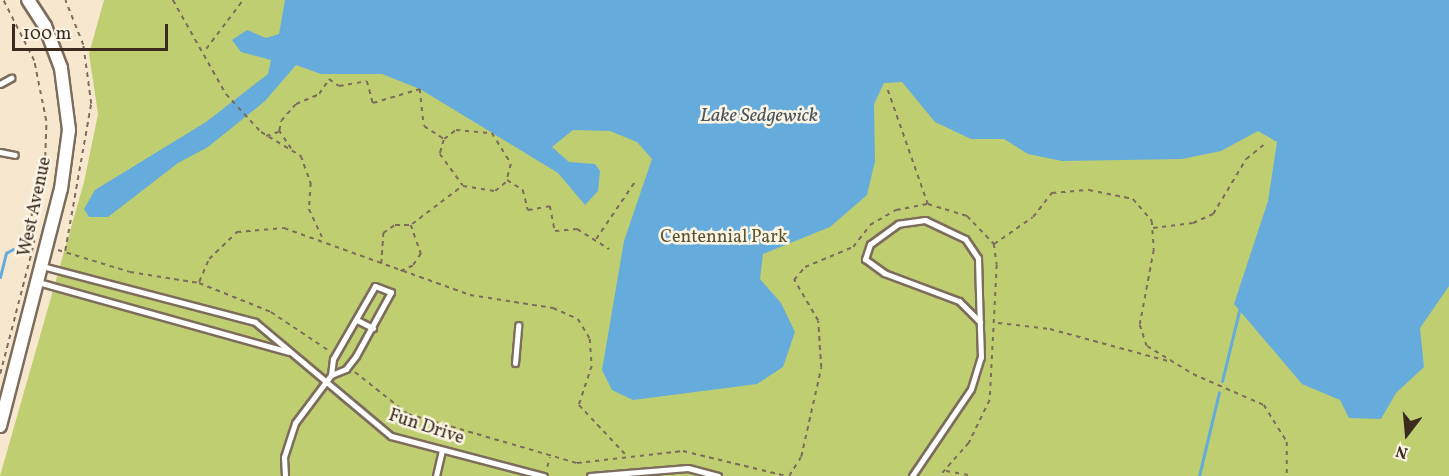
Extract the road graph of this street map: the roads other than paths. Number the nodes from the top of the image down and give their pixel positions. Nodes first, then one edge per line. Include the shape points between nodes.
1 (28, 0) edge
2 (11, 78) dead end
3 (0, 84) edge
4 (0, 152) edge
5 (15, 155) dead end
6 (42, 266) junction
7 (38, 282) junction
8 (357, 320) junction
9 (980, 322) junction
10 (518, 325) dead end
11 (374, 328) junction
12 (290, 352) junction
13 (515, 363) dead end
14 (331, 375) junction
15 (324, 384) junction
16 (0, 426) edge
17 (442, 451) junction
18 (285, 476) edge
19 (436, 476) edge
20 (544, 476) edge
21 (590, 476) edge
22 (718, 476) edge
23 (912, 476) edge

1 - 6 street, West Avenue via 53,46 68,107 66,162
2 - 3 lane
4 - 5 lane
6 - 7 street, West Avenue
6 - 12 lane, Fun Drive via 255,322
7 - 12 lane, Fun Drive via 259,339
7 - 16 street, West Avenue
8 - 11 lane
8 - 11 lane via 375,286 391,292
8 - 14 lane via 335,355
9 - 9 lane via 978,258 965,239 925,220 898,225 870,244 865,259 884,273 959,301
9 - 23 lane via 981,357 971,389
10 - 13 lane
11 - 14 lane via 348,366
12 - 15 lane, Fun Drive
14 - 15 lane
15 - 17 lane, Fun Drive via 374,427
15 - 18 lane via 295,423 284,457
17 - 19 lane
17 - 20 lane, Fun Drive
21 - 22 lane via 688,468

